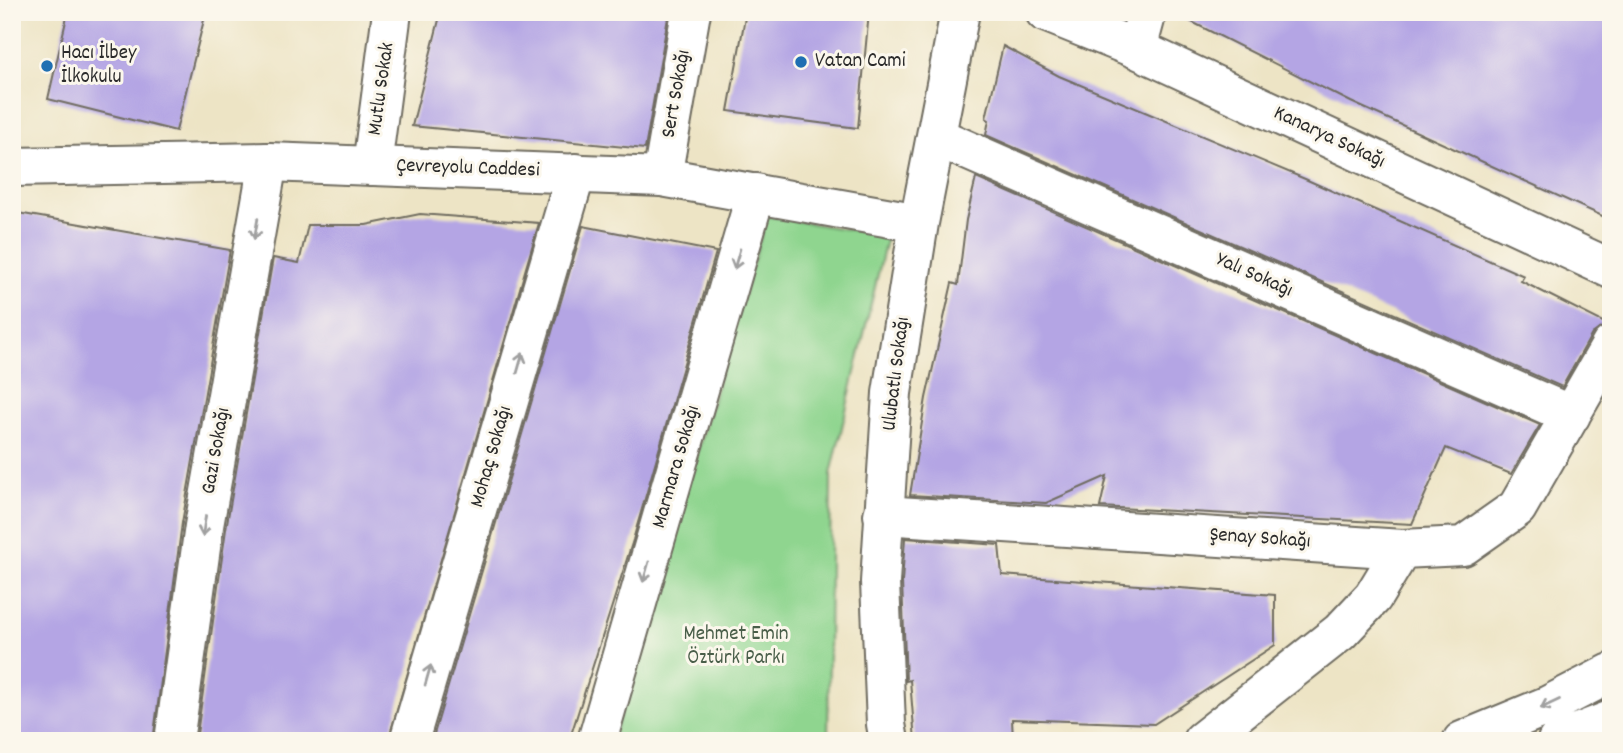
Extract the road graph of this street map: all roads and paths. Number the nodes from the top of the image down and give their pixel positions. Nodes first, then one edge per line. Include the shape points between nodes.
1 (392, 12) edge
2 (691, 12) edge
3 (960, 12) edge
4 (1045, 12) edge
5 (1147, 12) edge
6 (1137, 49) junction
7 (937, 137) junction
8 (268, 162) junction
9 (372, 166) junction
10 (12, 167) edge
11 (576, 173) junction
12 (662, 177) junction
13 (756, 193) junction
14 (919, 223) junction
15 (1611, 270) edge
16 (1611, 345) edge
17 (1571, 415) junction
18 (883, 515) junction
19 (1402, 548) junction
20 (1611, 673) edge
21 (1611, 720) edge
22 (885, 735) edge
23 (174, 741) edge
24 (410, 741) edge
25 (597, 741) edge
26 (1202, 741) edge
27 (1462, 741) edge
28 (1557, 741) edge

1 - 9 main road, Mutlu Sokak
2 - 12 main road, Sert Sokağı
3 - 7 main road, Ulubatlı Sokağı
4 - 6 main road, Kanarya Sokağı
5 - 6 main road
6 - 15 main road, Kanarya Sokağı
7 - 14 main road, Ulubatlı Sokağı
7 - 17 main road, Yalı Sokağı
8 - 9 main road, Çevreyolu Caddesi
8 - 10 main road, Çevreyolu Caddesi
8 -> 23 main road, Gazi Sokağı via 204,526
9 - 11 main road, Çevreyolu Caddesi
11 - 12 main road, Çevreyolu Caddesi
24 -> 11 main road, Mohaç Sokağı
12 - 13 main road, Çevreyolu Caddesi
13 - 14 main road, Çevreyolu Caddesi
13 -> 25 main road, Marmara Sokağı
14 - 18 main road, Ulubatlı Sokağı via 892,393
16 - 17 main road, Şenay Sokağı
17 - 19 main road, Şenay Sokağı via 1517,508 1463,547
18 - 19 main road, Şenay Sokağı
18 - 22 main road, Ulubatlı Sokağı via 880,582
19 - 26 main road via 1373,597 1340,632
20 -> 27 main road
21 - 28 main road

